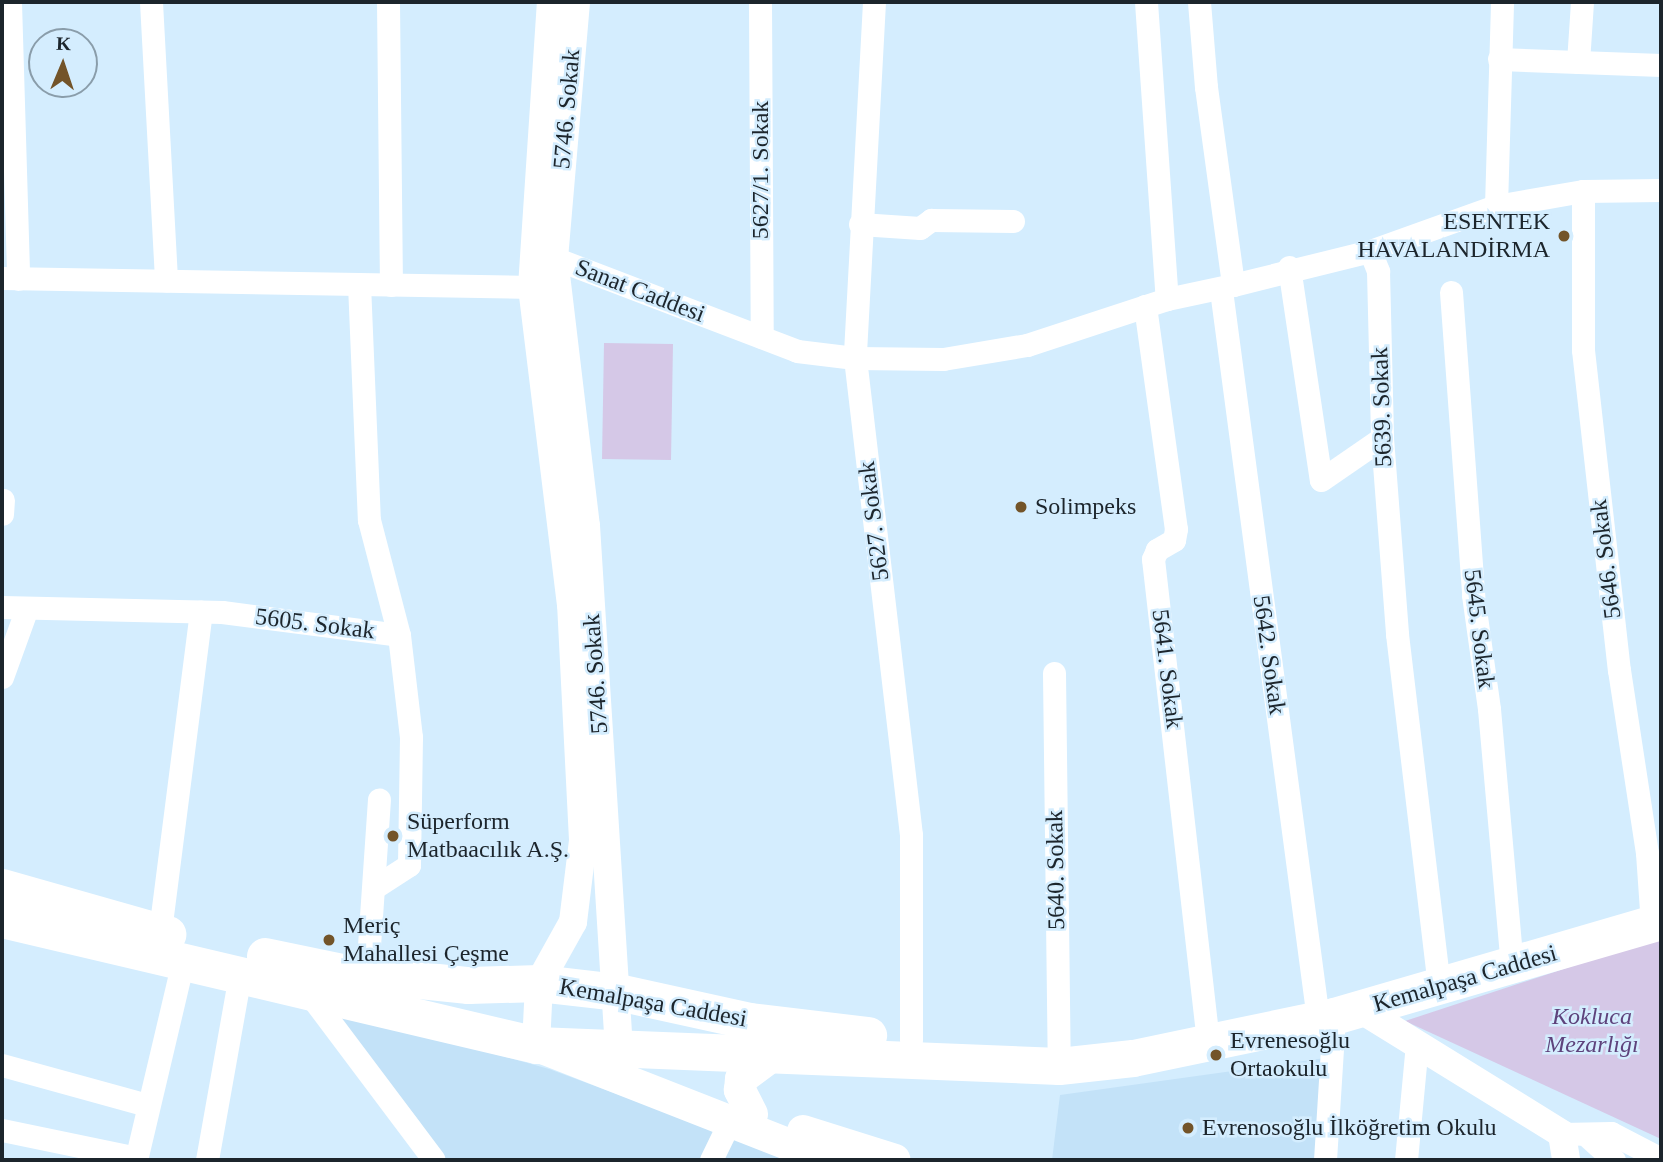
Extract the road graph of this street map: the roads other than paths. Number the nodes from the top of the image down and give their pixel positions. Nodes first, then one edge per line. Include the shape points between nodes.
1 (10, 2) edge
2 (151, 2) edge
3 (388, 2) edge
4 (551, 2) edge
5 (576, 2) edge
6 (760, 2) edge
7 (874, 2) edge
8 (1146, 2) edge
9 (1199, 2) edge
10 (1502, 2) edge
11 (1582, 2) edge
12 (1499, 59) junction
13 (1578, 62) junction
14 (1661, 65) edge
15 (8, 178) edge
16 (1661, 190) edge
17 (1583, 191) junction
18 (1496, 206) junction
19 (1013, 221) dead end
20 (860, 224) junction
21 (1370, 251) junction
22 (554, 258) junction
23 (1289, 267) junction
24 (10, 278) edge
25 (166, 281) junction
26 (359, 284) junction
27 (391, 285) junction
28 (532, 287) junction
29 (1227, 287) junction
30 (1451, 292) dead end
31 (1156, 303) junction
32 (762, 337) junction
33 (855, 358) junction
34 (1382, 438) junction
35 (3, 500) edge
36 (2, 514) edge
37 (2, 607) edge
38 (27, 608) junction
39 (201, 612) junction
40 (399, 635) junction
41 (1054, 673) dead end
42 (2, 677) edge
43 (379, 799) dead end
44 (2, 887) edge
45 (375, 887) junction
46 (2, 919) edge
47 (1656, 923) edge
48 (160, 931) junction
49 (183, 961) junction
50 (1513, 966) junction
51 (240, 975) junction
52 (367, 975) junction
53 (539, 983) junction
54 (1439, 987) junction
55 (307, 991) junction
56 (618, 992) junction
57 (1337, 1015) junction
58 (911, 1040) junction
59 (1208, 1044) junction
60 (1417, 1044) junction
61 (536, 1045) junction
62 (619, 1049) junction
63 (776, 1053) junction
64 (2, 1065) edge
65 (1059, 1066) junction
66 (147, 1105) junction
67 (741, 1118) junction
68 (2, 1130) edge
69 (1571, 1143) edge
70 (137, 1159) edge
71 (1661, 1159) edge
72 (207, 1160) edge
73 (434, 1160) edge
74 (711, 1160) edge
75 (829, 1160) edge
76 (895, 1160) edge
77 (1325, 1160) edge
78 (1406, 1160) edge
79 (1614, 1160) edge

1 - 15 street
2 - 25 street
3 - 27 street
4 - 28 street
5 - 22 street, 5746. Sokak
6 - 32 street, 5627/1. Sokak
7 - 20 street, 5627. Sokak
8 - 31 street, 5641. Sokak
9 - 29 street
10 - 12 street
11 - 13 street
12 - 13 street
12 - 18 street
13 - 14 street
15 - 24 street
16 - 17 street
17 - 18 street
17 - 47 street, 5646. Sokak via 1583,351 1619,670
18 - 21 street
19 - 20 street via 931,220 920,228
20 - 33 street, 5627. Sokak
21 - 23 street
21 - 34 street, 5639. Sokak via 1378,271
22 - 28 street, Sanat Caddesi
22 - 32 street, Sanat Caddesi
22 - 56 street, 5746. Sokak via 586,526
23 - 29 street
23 - 34 street via 1321,480
24 - 25 street
25 - 26 street
26 - 27 street
26 - 40 street via 369,520
27 - 28 street
28 - 53 street via 571,605 583,840 573,922
29 - 31 street, Sanat Caddesi
29 - 57 street, 5642. Sokak
30 - 50 street, 5645. Sokak via 1473,595 1489,709
31 - 33 street, Sanat Caddesi via 1027,345 943,359
31 - 59 street, 5641. Sokak via 1176,529 1174,540 1157,550 1153,559
32 - 33 street, Sanat Caddesi via 797,351
33 - 58 street, 5627. Sokak via 911,835
34 - 54 street, 5639. Sokak via 1397,634
35 - 36 street
37 - 38 street, 5605. Sokak
38 - 39 street, 5605. Sokak
38 - 42 street
39 - 40 street, 5605. Sokak
39 - 48 street
40 - 45 street, 5605. Sokak via 411,737 409,865
41 - 65 street, 5640. Sokak
43 - 45 street
44 - 48 main road, Kemalpaşa Caddesi
45 - 52 street
46 - 49 main road, Kemalpaşa Caddesi
47 - 50 main road, Kemalpaşa Caddesi
48 - 52 main road, Kemalpaşa Caddesi
49 - 51 main road, Kemalpaşa Caddesi
49 - 66 street
50 - 54 main road, Kemalpaşa Caddesi
51 - 55 main road, Kemalpaşa Caddesi
51 - 72 street
52 - 53 main road, Kemalpaşa Caddesi via 468,985
53 - 56 main road, Kemalpaşa Caddesi
53 - 61 street
54 - 57 main road, Kemalpaşa Caddesi
55 - 61 main road, Kemalpaşa Caddesi
55 - 73 street
56 - 58 main road, Kemalpaşa Caddesi via 750,1021
56 - 62 street, 5746. Sokak
57 - 59 main road, Kemalpaşa Caddesi
57 - 60 street
57 - 77 street, 5642. Sokak
58 - 65 main road, Kemalpaşa Caddesi
59 - 65 main road, Kemalpaşa Caddesi
60 - 69 street
60 - 78 street
61 - 62 main road, Kemalpaşa Caddesi
61 - 67 main road
62 - 63 main road, Kemalpaşa Caddesi
62 - 67 main road
63 - 65 main road, Kemalpaşa Caddesi
63 - 67 main road via 741,1079
64 - 66 street
66 - 70 street
67 - 74 street
67 - 75 main road
67 - 76 main road
68 - 70 street
69 - 71 street via 1611,1133
69 - 79 street

